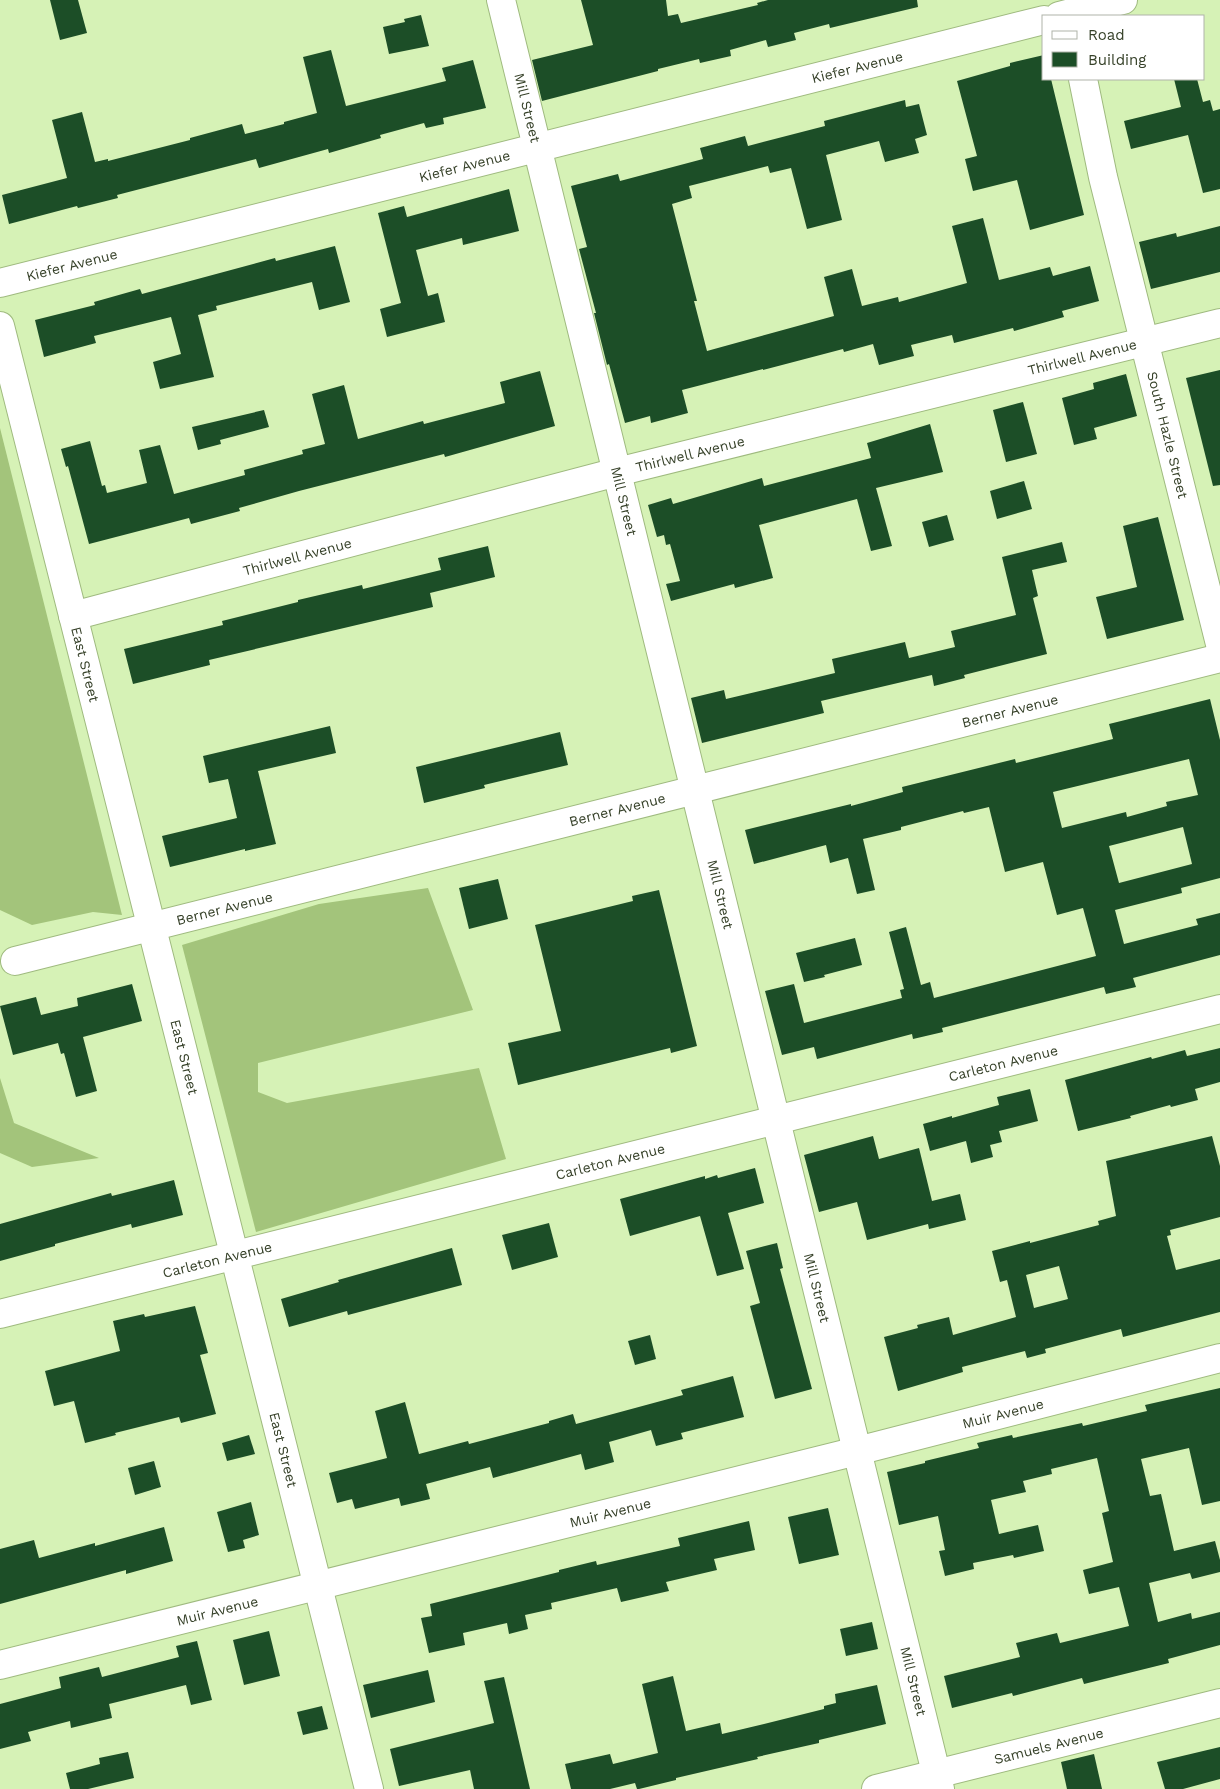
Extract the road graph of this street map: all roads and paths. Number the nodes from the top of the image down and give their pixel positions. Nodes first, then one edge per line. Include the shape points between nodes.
1 (501, 0) edge
2 (1124, 0) edge
3 (1067, 12) edge
4 (1042, 21) edge
5 (1083, 80) edge
6 (537, 147) junction
7 (0, 282) edge
8 (1220, 323) edge
9 (0, 326) edge
10 (1144, 342) junction
11 (617, 472) junction
12 (73, 616) junction
13 (1220, 644) edge
14 (1220, 658) edge
15 (695, 791) junction
16 (152, 927) junction
17 (15, 961) dead end
18 (1220, 1009) edge
19 (776, 1121) junction
20 (234, 1256) junction
21 (0, 1314) edge
22 (1220, 1358) edge
23 (857, 1451) junction
24 (317, 1585) junction
25 (0, 1665) edge
26 (1220, 1703) edge
27 (938, 1781) edge
28 (369, 1789) edge
29 (876, 1789) edge

1 - 6 street, Mill Street
2 - 3 street
4 - 6 street, Kiefer Avenue
5 - 10 street, South Hazle Street via 1103,177
6 - 7 street, Kiefer Avenue
6 - 11 street, Mill Street
8 - 10 street, Thirlwell Avenue
9 - 12 street, East Street
10 - 11 street, Thirlwell Avenue
10 - 13 street, South Hazle Street
11 - 12 street, Thirlwell Avenue
11 - 15 street, Mill Street
12 - 16 street, East Street
14 - 15 street, Berner Avenue
15 - 16 street, Berner Avenue
15 - 19 street, Mill Street
16 - 17 street, Berner Avenue
16 - 20 street, East Street
18 - 19 street, Carleton Avenue
19 - 20 street, Carleton Avenue
19 - 23 street, Mill Street
20 - 21 street, Carleton Avenue
20 - 24 street, East Street
22 - 23 street, Muir Avenue
23 - 24 street, Muir Avenue
23 - 27 street, Mill Street
24 - 25 street, Muir Avenue
24 - 28 street, East Street
26 - 27 street, Samuels Avenue
27 - 29 street, Samuels Avenue

